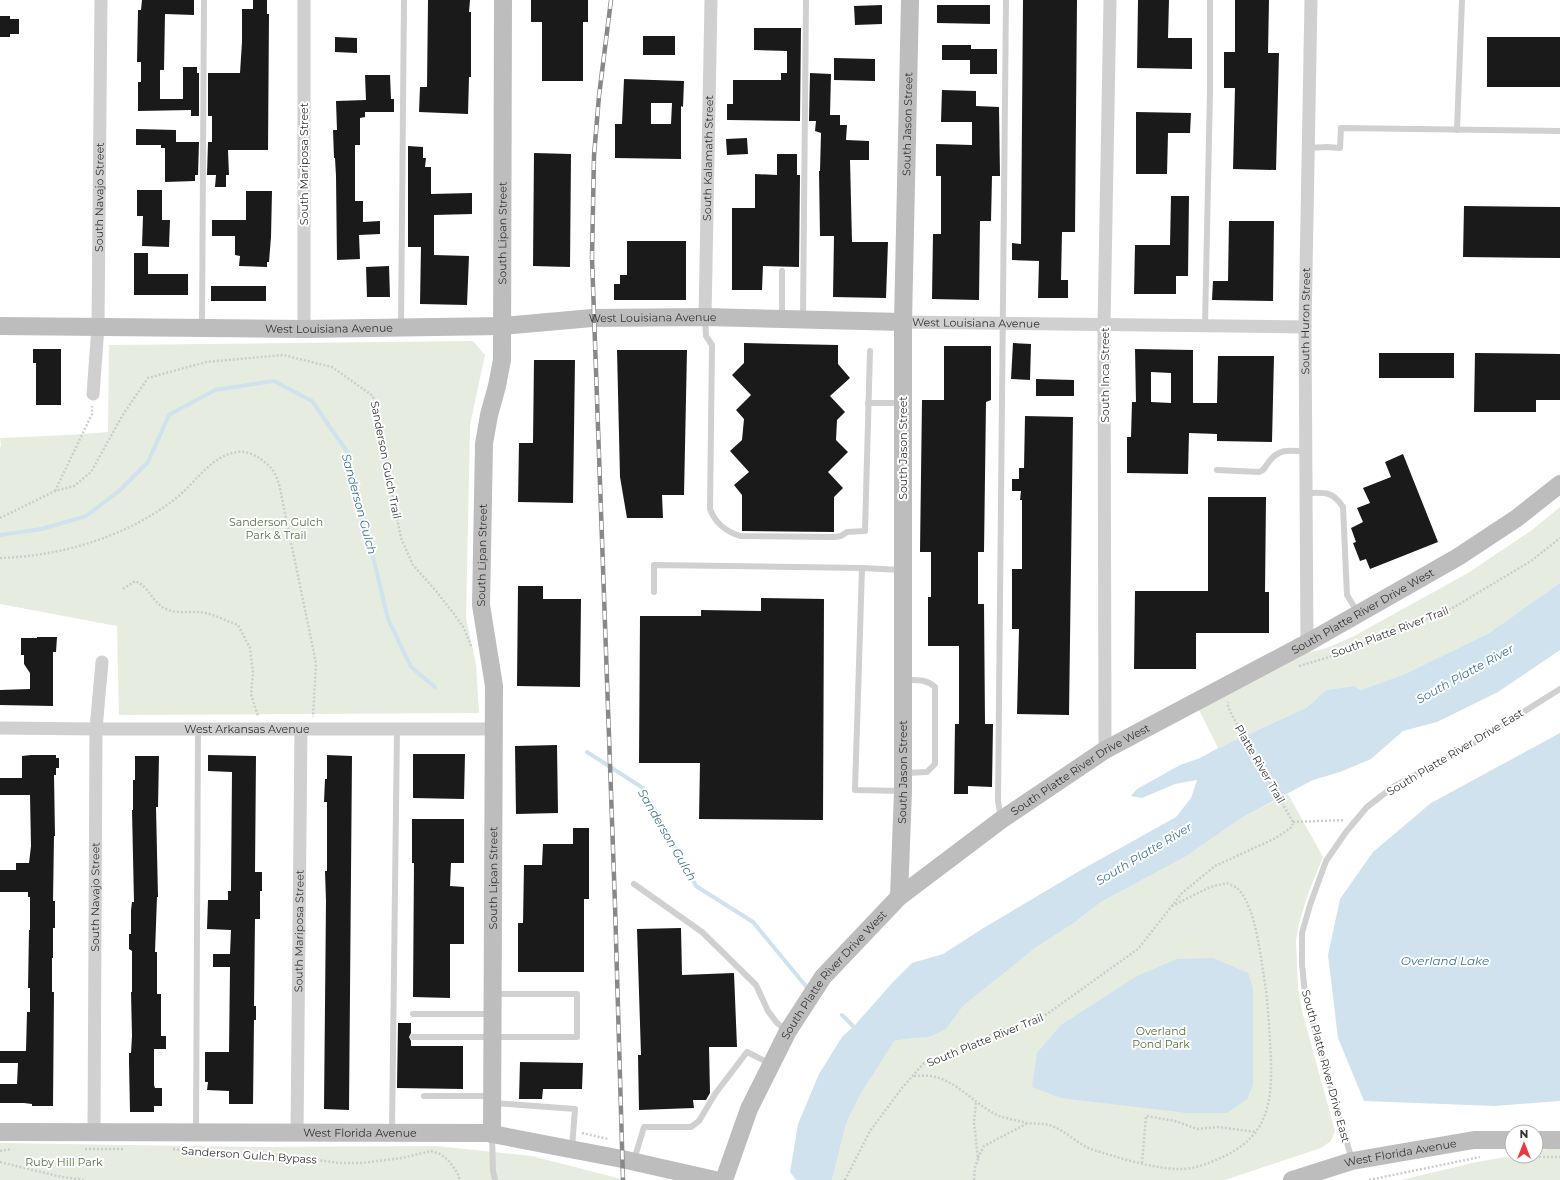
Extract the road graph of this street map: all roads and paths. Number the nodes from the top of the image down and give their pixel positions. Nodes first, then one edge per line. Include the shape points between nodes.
1 (101, 0) edge
2 (204, 0) edge
3 (304, 0) edge
4 (404, 0) edge
5 (503, 0) edge
6 (711, 0) edge
7 (806, 0) edge
8 (910, 0) edge
9 (1006, 0) edge
10 (1110, 0) edge
11 (1210, 0) edge
12 (1310, 0) edge
13 (1462, 0) edge
14 (1457, 130) junction
15 (1560, 131) edge
16 (1308, 148) junction
17 (782, 271) dead end
18 (705, 317) junction
19 (782, 319) junction
20 (803, 320) junction
21 (903, 322) junction
22 (1003, 324) junction
23 (1104, 325) junction
24 (0, 326) edge
25 (502, 326) junction
26 (1205, 326) junction
27 (98, 327) junction
28 (1305, 327) junction
29 (202, 328) junction
30 (401, 328) junction
31 (304, 329) junction
32 (870, 351) dead end
33 (93, 394) joint
34 (868, 403) junction
35 (903, 403) junction
36 (1306, 452) junction
37 (1217, 470) dead end
38 (1560, 484) edge
39 (55, 491) junction
40 (1306, 493) junction
41 (0, 518) edge
42 (1560, 538) edge
43 (0, 558) edge
44 (862, 568) junction
45 (903, 570) junction
46 (123, 588) dead end
47 (654, 592) dead end
48 (1358, 613) junction
49 (1307, 643) junction
50 (472, 653) dead end
51 (102, 662) dead end
52 (1296, 667) dead end
53 (903, 680) junction
54 (1560, 689) edge
55 (1228, 699) dead end
56 (264, 716) dead end
57 (306, 717) dead end
58 (0, 728) edge
59 (96, 729) junction
60 (198, 729) junction
61 (301, 729) junction
62 (397, 729) junction
63 (494, 729) junction
64 (1105, 750) junction
65 (903, 773) junction
66 (903, 791) junction
67 (1001, 820) junction
68 (1356, 820) junction
69 (1293, 822) junction
70 (634, 884) dead end
71 (899, 897) junction
72 (1171, 906) junction
73 (492, 994) junction
74 (413, 1014) dead end
75 (492, 1014) junction
76 (788, 1031) junction
77 (492, 1036) junction
78 (413, 1037) dead end
79 (771, 1064) junction
80 (913, 1076) junction
81 (424, 1096) dead end
82 (492, 1099) junction
83 (976, 1102) junction
84 (1028, 1123) junction
85 (0, 1132) edge
86 (94, 1132) junction
87 (196, 1132) junction
88 (297, 1132) junction
89 (1257, 1132) junction
90 (392, 1133) junction
91 (492, 1134) junction
92 (608, 1139) dead end
93 (573, 1140) junction
94 (1544, 1140) edge
95 (1560, 1140) edge
96 (1504, 1147) edge
97 (16, 1148) dead end
98 (80, 1149) dead end
99 (129, 1149) dead end
100 (167, 1149) dead end
101 (0, 1151) edge
102 (1544, 1154) edge
103 (1485, 1157) dead end
104 (1560, 1157) edge
105 (978, 1159) junction
106 (634, 1161) junction
107 (1352, 1161) junction
108 (0, 1162) edge
109 (1142, 1163) junction
110 (85, 1180) edge
111 (460, 1180) edge
112 (495, 1180) edge
113 (715, 1180) edge
114 (724, 1180) edge
115 (845, 1180) edge
116 (974, 1180) edge
117 (1292, 1180) edge
118 (1369, 1180) edge

1 - 27 street, South Navajo Street
2 - 29 lane
3 - 31 street, South Mariposa Street
4 - 30 lane
5 - 25 street, South Lipan Street
6 - 18 street, South Kalamath Street
7 - 20 lane
8 - 21 street, South Jason Street
9 - 22 lane
10 - 23 street, South Inca Street
11 - 26 lane
12 - 16 street, South Huron Street
13 - 14 lane
14 - 15 lane
14 - 16 lane via 1341,128 1340,148
16 - 28 street, South Huron Street
17 - 19 lane
18 - 19 street, West Louisiana Avenue
18 - 25 street, West Louisiana Avenue via 592,318
18 - 34 lane via 706,336 712,345 710,509 716,521 731,533 740,536 834,537 847,532 865,531
19 - 20 street, West Louisiana Avenue
20 - 21 street, West Louisiana Avenue
21 - 22 street, West Louisiana Avenue
21 - 35 street, South Jason Street
22 - 23 street, West Louisiana Avenue
22 - 67 lane via 998,802
23 - 26 street, West Louisiana Avenue
23 - 64 street, South Inca Street
24 - 27 street, West Louisiana Avenue
25 - 30 street, West Louisiana Avenue
25 - 63 street, South Lipan Street via 502,360 498,386 489,415 484,451 481,605 494,686
26 - 28 street, West Louisiana Avenue
27 - 29 street, West Louisiana Avenue
27 - 33 street, South Navajo Street
28 - 36 street, South Huron Street
29 - 31 street, West Louisiana Avenue
30 - 31 street, West Louisiana Avenue
32 - 34 lane
33 - 39 path via 92,414
34 - 35 lane
35 - 45 street, South Jason Street
36 - 37 lane via 1287,449 1274,455 1264,470 1259,472
36 - 40 street, South Huron Street
38 - 48 street, South Platte River Drive West via 1517,518 1465,553
39 - 41 path, Sanderson Gulch Trail
39 - 50 path, Sanderson Gulch Trail via 74,486 90,472 122,416 148,378 206,362 283,355 332,367 372,396 401,538 413,565 464,628
40 - 48 lane via 1329,493 1338,499 1343,507 1347,595
40 - 49 street, South Huron Street
42 - 52 path, South Platte River Trail via 1530,561 1451,609
43 - 57 path via 53,552 116,533 142,522 176,498 216,460 237,452 254,454 272,468 279,484 316,663 313,717
44 - 45 lane
44 - 47 lane via 654,565
44 - 66 lane via 855,790
45 - 53 street, South Jason Street
46 - 56 path via 135,580 142,583 161,607 176,612 205,613 238,625 250,648 253,673 251,694 257,716
48 - 49 street, South Platte River Drive West
49 - 64 street, South Platte River Drive West
51 - 59 street, South Navajo Street
53 - 65 street, South Jason Street
53 - 65 lane via 930,682 935,687 935,764 927,772
54 - 68 lane, South Platte River Drive East via 1474,742 1393,787 1367,807
55 - 69 path, Platte River Trail via 1234,719
58 - 59 street, West Arkansas Avenue
59 - 60 street, West Arkansas Avenue
59 - 86 street, South Navajo Street
60 - 61 street, West Arkansas Avenue
60 - 87 lane
61 - 62 street, West Arkansas Avenue
61 - 88 street, South Mariposa Street
62 - 63 street, West Arkansas Avenue
62 - 90 lane
63 - 73 street, South Lipan Street
64 - 67 street, South Platte River Drive West
65 - 66 street, South Jason Street
66 - 71 street, South Jason Street
67 - 71 street, South Platte River Drive West
68 - 69 path
68 - 107 lane, South Platte River Drive East via 1326,861 1302,933 1305,994
69 - 72 path, South Platte River Trail via 1290,829 1276,838 1215,866 1182,893
70 - 76 lane via 702,932 756,984 768,1011 777,1023
71 - 76 street, South Platte River Drive West via 823,977
72 - 80 path, South Platte River Trail via 1138,949 1047,1014 924,1063
72 - 89 path via 1210,887 1227,883 1237,889 1247,903 1256,929 1267,997 1271,1064 1271,1091 1266,1116
73 - 75 street, South Lipan Street
73 - 77 lane via 577,994 577,1037
74 - 75 lane
75 - 77 street, South Lipan Street
76 - 79 street, South Platte River Drive West
77 - 78 lane
77 - 82 street, South Lipan Street
79 - 106 lane via 747,1052 715,1094 699,1121 691,1128 644,1127
79 - 114 street, South Platte River Drive West via 749,1109
80 - 83 path via 936,1077
80 - 115 path, South Platte River Trail via 870,1131
81 - 82 lane
82 - 91 street, South Lipan Street
82 - 93 lane via 575,1109
83 - 84 path via 1001,1116
83 - 105 path via 974,1122
84 - 105 path via 984,1146
84 - 109 path via 1046,1124 1094,1151
85 - 86 street, West Florida Avenue
86 - 87 street, West Florida Avenue
87 - 88 street, West Florida Avenue
88 - 90 street, West Florida Avenue
89 - 109 path via 1234,1153 1207,1164 1180,1169
89 - 109 path via 1218,1128 1197,1129 1176,1121 1146,1116
90 - 91 street, West Florida Avenue
91 - 93 street, West Florida Avenue
91 - 112 lane
92 - 93 path
93 - 106 street, West Florida Avenue
94 - 95 street
96 - 107 street, West Florida Avenue via 1474,1140
97 - 101 path
98 - 99 path
100 - 111 path, Sanderson Gulch Bypass via 209,1154 278,1155 339,1163 381,1162 431,1151 448,1160
102 - 104 path
103 - 118 path
105 - 116 path
106 - 113 street, West Florida Avenue
107 - 117 street, West Florida Avenue
108 - 110 path

